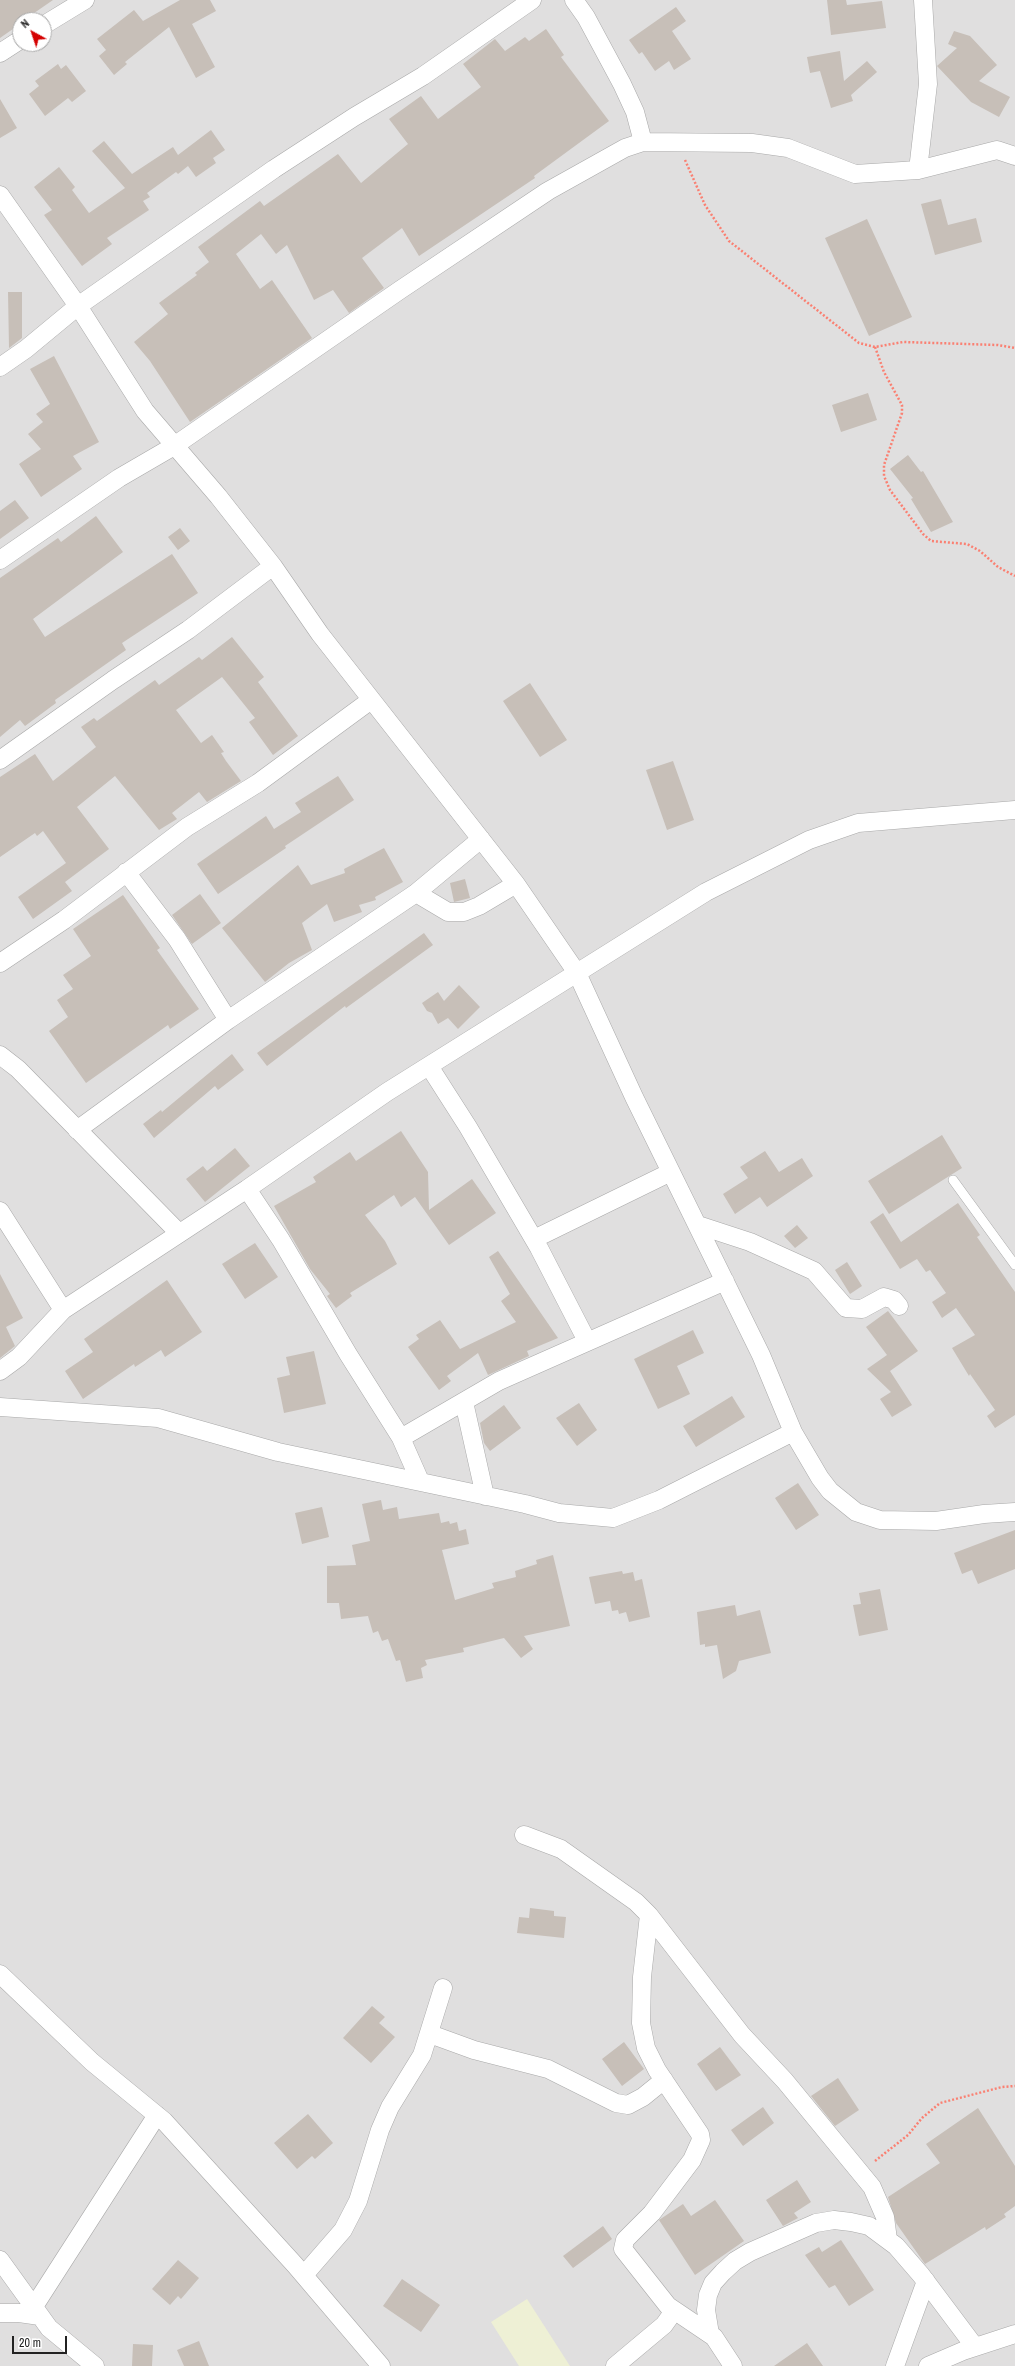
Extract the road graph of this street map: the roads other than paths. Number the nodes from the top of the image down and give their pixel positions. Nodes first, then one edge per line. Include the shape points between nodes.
1 (85, 0) edge
2 (532, 0) edge
3 (574, 0) edge
4 (923, 0) edge
5 (52, 20) edge
6 (12, 45) edge
7 (0, 53) edge
8 (643, 142) junction
9 (1015, 156) edge
10 (918, 170) junction
11 (0, 195) edge
12 (78, 306) junction
13 (0, 367) edge
14 (174, 446) junction
15 (0, 560) edge
16 (273, 566) junction
17 (371, 700) junction
18 (0, 760) edge
19 (1015, 810) edge
20 (481, 839) junction
21 (126, 872) junction
22 (516, 884) junction
23 (416, 893) junction
24 (0, 963) edge
25 (577, 973) junction
26 (228, 1020) junction
27 (0, 1055) edge
28 (428, 1066) junction
29 (77, 1130) junction
30 (671, 1172) junction
31 (953, 1180) dead end
32 (248, 1189) junction
33 (0, 1210) edge
34 (698, 1226) junction
35 (179, 1233) junction
36 (534, 1239) junction
37 (1015, 1265) edge
38 (725, 1282) junction
39 (899, 1306) dead end
40 (63, 1310) junction
41 (588, 1341) junction
42 (0, 1371) edge
43 (464, 1402) junction
44 (0, 1407) edge
45 (793, 1432) junction
46 (401, 1438) junction
47 (420, 1481) junction
48 (485, 1496) junction
49 (1015, 1512) edge
50 (524, 1835) dead end
51 (649, 1915) junction
52 (0, 1974) edge
53 (443, 1988) dead end
54 (430, 2034) junction
55 (664, 2080) junction
56 (157, 2115) junction
57 (888, 2240) junction
58 (0, 2260) edge
59 (304, 2275) junction
60 (926, 2282) junction
61 (674, 2311) junction
62 (37, 2312) junction
63 (0, 2313) edge
64 (710, 2334) junction
65 (1015, 2334) edge
66 (975, 2347) junction
67 (95, 2366) edge
68 (381, 2366) edge
69 (615, 2366) edge
70 (733, 2366) edge
71 (894, 2366) edge
72 (928, 2366) edge

1 - 5 street
2 - 12 street via 423,76 354,116 274,169
3 - 8 street via 622,84 635,112
4 - 10 street via 928,84
6 - 7 street
8 - 10 street via 721,142 788,148 855,174
8 - 14 street via 601,160 548,191
9 - 10 street via 997,150
11 - 12 street
12 - 13 street
12 - 14 street via 145,411
14 - 15 street via 119,478
14 - 16 street via 218,496
16 - 17 street via 320,634
16 - 18 street via 188,630
17 - 20 street
17 - 21 street via 258,783 187,827
19 - 25 street via 858,823 809,840 706,892
20 - 22 street
20 - 23 street
21 - 24 street via 64,920
21 - 26 street via 177,939
22 - 23 street via 464,912 448,912
22 - 25 street
23 - 26 street
25 - 28 street
25 - 30 street
26 - 29 street
27 - 29 street via 18,1069
28 - 32 street
28 - 36 street via 468,1127
29 - 35 street
30 - 34 street
30 - 36 street
31 - 37 lane
32 - 35 street
32 - 46 street
33 - 40 street
34 - 38 street
34 - 39 street via 750,1242 814,1271 846,1308 862,1309 884,1297 890,1297
35 - 40 street
36 - 41 street
38 - 41 street
38 - 45 street via 761,1355
40 - 42 street via 19,1357
41 - 43 street via 498,1381
43 - 46 street
43 - 48 street
44 - 47 street via 158,1418 278,1452
45 - 48 street via 658,1500 613,1518 559,1513
45 - 49 street via 830,1491 856,1512 880,1520 899,1521 936,1521
46 - 47 street
47 - 48 street
50 - 51 street via 561,1849 636,1902
51 - 55 street via 642,1977 641,2022 646,2048
51 - 57 street via 742,2036 785,2081 872,2187 885,2217
52 - 56 street via 92,2062
53 - 54 street
54 - 55 street via 474,2050 548,2069 616,2103 628,2105
54 - 59 street via 422,2055 390,2107 380,2130 358,2201 344,2230
55 - 61 street via 700,2134 701,2140 692,2160 652,2213 622,2245 625,2253
56 - 59 street
56 - 62 street
57 - 60 street
57 - 64 street via 869,2226 834,2220 816,2223 750,2252 735,2261 713,2283 706,2310
58 - 62 street
59 - 68 street
60 - 66 street
60 - 71 street
61 - 64 street
61 - 69 street via 664,2326
62 - 63 street
62 - 67 street via 48,2328
64 - 70 street
65 - 66 street
66 - 72 street

